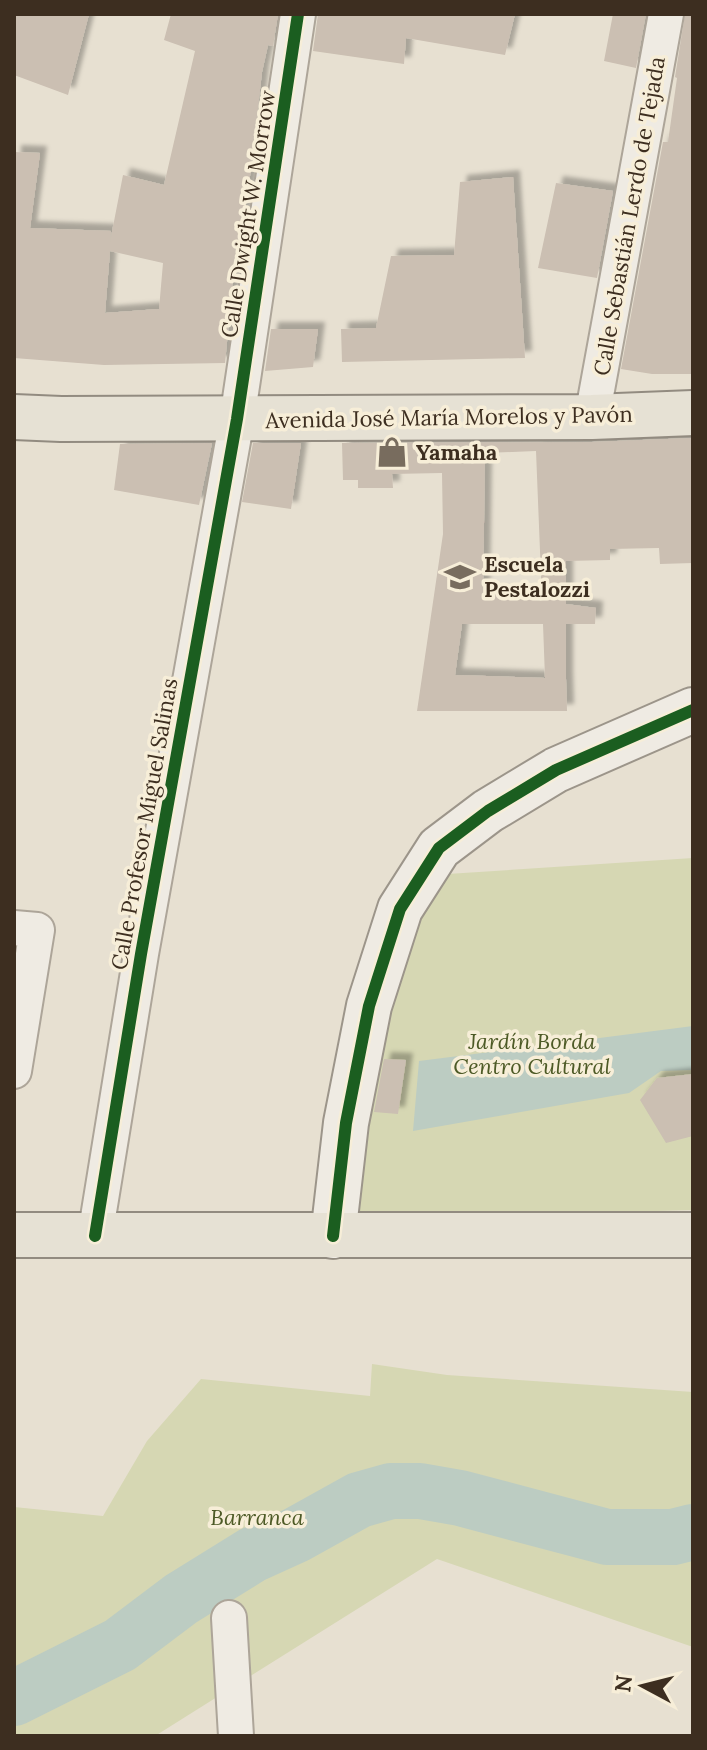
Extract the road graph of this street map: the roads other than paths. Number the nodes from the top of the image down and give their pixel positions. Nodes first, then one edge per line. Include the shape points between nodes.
1 (298, 14) edge
2 (666, 14) edge
3 (693, 413) edge
4 (14, 417) edge
5 (592, 417) junction
6 (237, 419) junction
7 (693, 710) edge
8 (14, 928) edge
9 (14, 1071) edge
10 (14, 1235) edge
11 (693, 1235) edge
12 (95, 1236) junction
13 (333, 1236) junction
14 (229, 1618) dead end
15 (236, 1736) edge

1 - 6 street, Calle Dwight W. Morrow
2 - 5 street, Calle Sebastián Lerdo de Tejada
3 - 5 main road, Avenida José María Morelos y Pavón
4 - 6 main road, Avenida José María Morelos y Pavón
5 - 6 main road, Avenida José María Morelos y Pavón
6 - 12 street, Calle Profesor Miguel Salinas
7 - 13 street via 556,770 439,848 400,909 369,1006 346,1123
8 - 9 street via 37,930
10 - 12 main road
11 - 13 main road
12 - 13 main road
14 - 15 street

